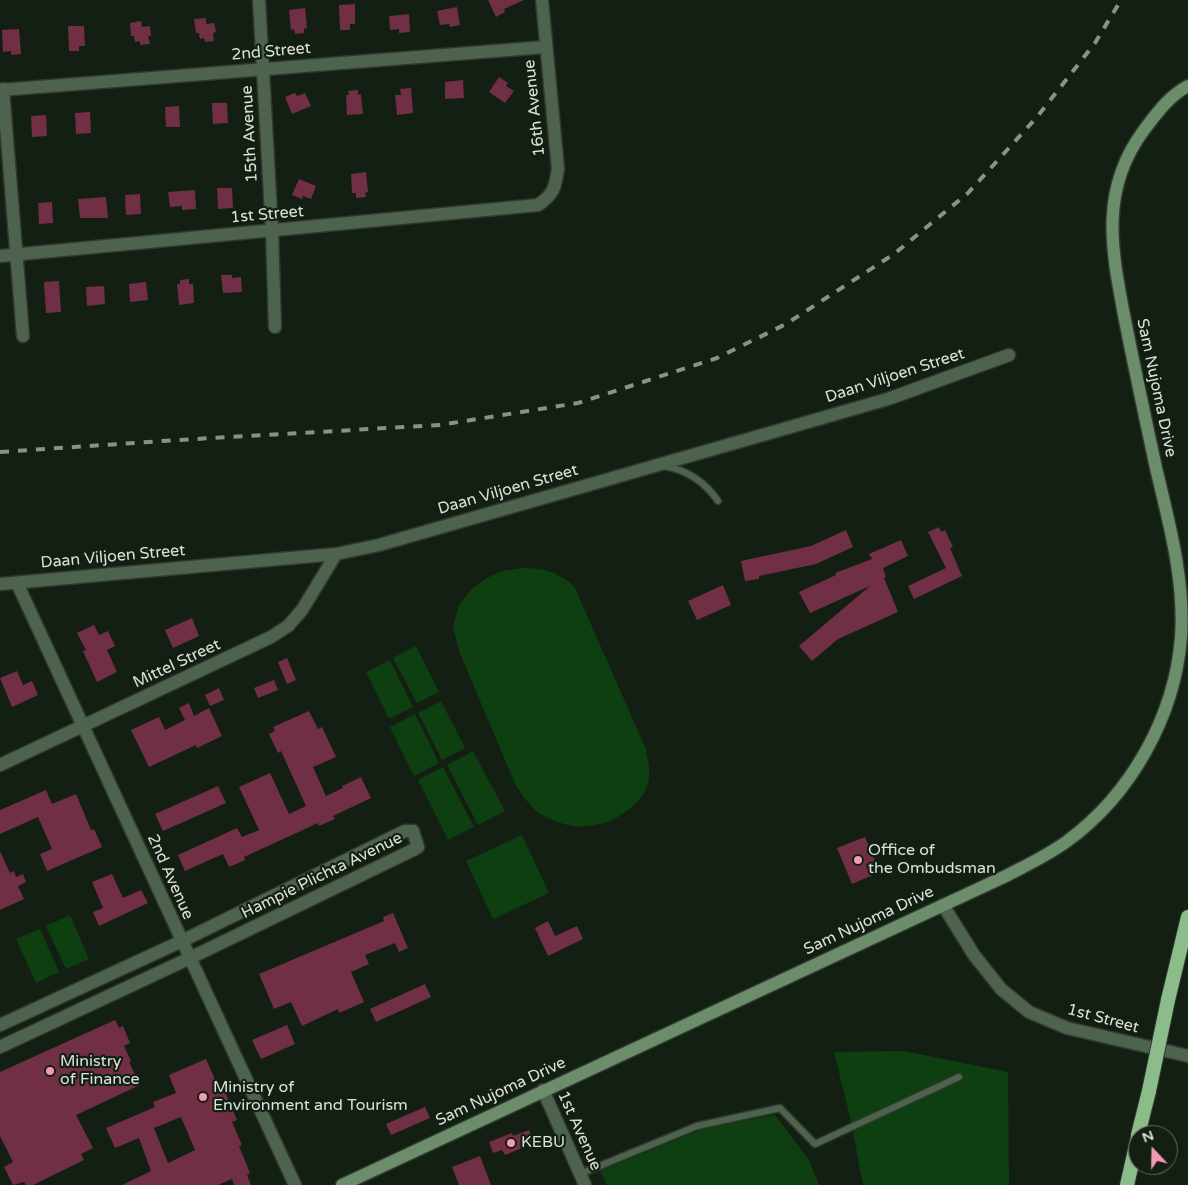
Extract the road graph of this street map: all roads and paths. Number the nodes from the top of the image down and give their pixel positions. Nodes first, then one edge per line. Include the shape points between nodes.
1 (259, 0) edge
2 (542, 0) edge
3 (545, 47) junction
4 (263, 70) junction
5 (1188, 86) edge
6 (1, 90) edge
7 (538, 206) joint
8 (272, 231) junction
9 (15, 255) junction
10 (0, 256) edge
11 (275, 327) dead end
12 (22, 336) dead end
13 (1009, 355) dead end
14 (656, 464) junction
15 (718, 501) dead end
16 (336, 554) junction
17 (17, 583) junction
18 (0, 584) edge
19 (82, 726) junction
20 (0, 765) edge
21 (943, 905) junction
22 (1188, 917) edge
23 (182, 941) junction
24 (190, 958) junction
25 (0, 1025) edge
26 (0, 1047) edge
27 (1188, 1056) edge
28 (959, 1077) dead end
29 (543, 1090) junction
30 (1141, 1125) edge
31 (583, 1180) edge
32 (295, 1185) edge
33 (342, 1185) edge

1 - 4 street, 15th Avenue
2 - 3 street, 16th Avenue
3 - 4 street, 2nd Street
3 - 7 street, 16th Avenue via 558,169 551,196
4 - 6 street, 2nd Street
4 - 8 street, 15th Avenue
5 - 21 main road, Sam Nujoma Drive via 1163,106 1134,144 1118,183 1112,219 1114,265 1176,557 1181,636 1175,679 1142,759 1117,794 1092,821 1065,843 1036,860
6 - 9 street
7 - 8 street, 1st Street
8 - 9 street, 1st Street
8 - 11 street, 15th Avenue
9 - 10 street, 1st Street
9 - 12 street
13 - 14 street, Daan Viljoen Street via 888,399
14 - 15 lane via 677,468 696,478
14 - 16 street, Daan Viljoen Street via 379,545
16 - 17 street, Daan Viljoen Street
16 - 19 street, Mittel Street via 302,610 288,626
17 - 18 street, Daan Viljoen Street
17 - 19 street, 2nd Avenue
19 - 20 street, Mittel Street
19 - 23 street, 2nd Avenue
21 - 27 street, 1st Street via 1000,989 1030,1012 1066,1028
21 - 29 main road, Sam Nujoma Drive
22 - 30 highway, bridge
23 - 24 street, 2nd Avenue
23 - 24 street, Hampie Plichta Avenue via 405,831 413,831 418,844 415,850
23 - 25 street, Hampie Plichta Avenue
24 - 26 street, Hampie Plichta Avenue
24 - 32 street, 2nd Avenue
28 - 31 lane via 815,1144 780,1108 697,1126
29 - 31 street, 1st Avenue
29 - 33 main road, Sam Nujoma Drive

